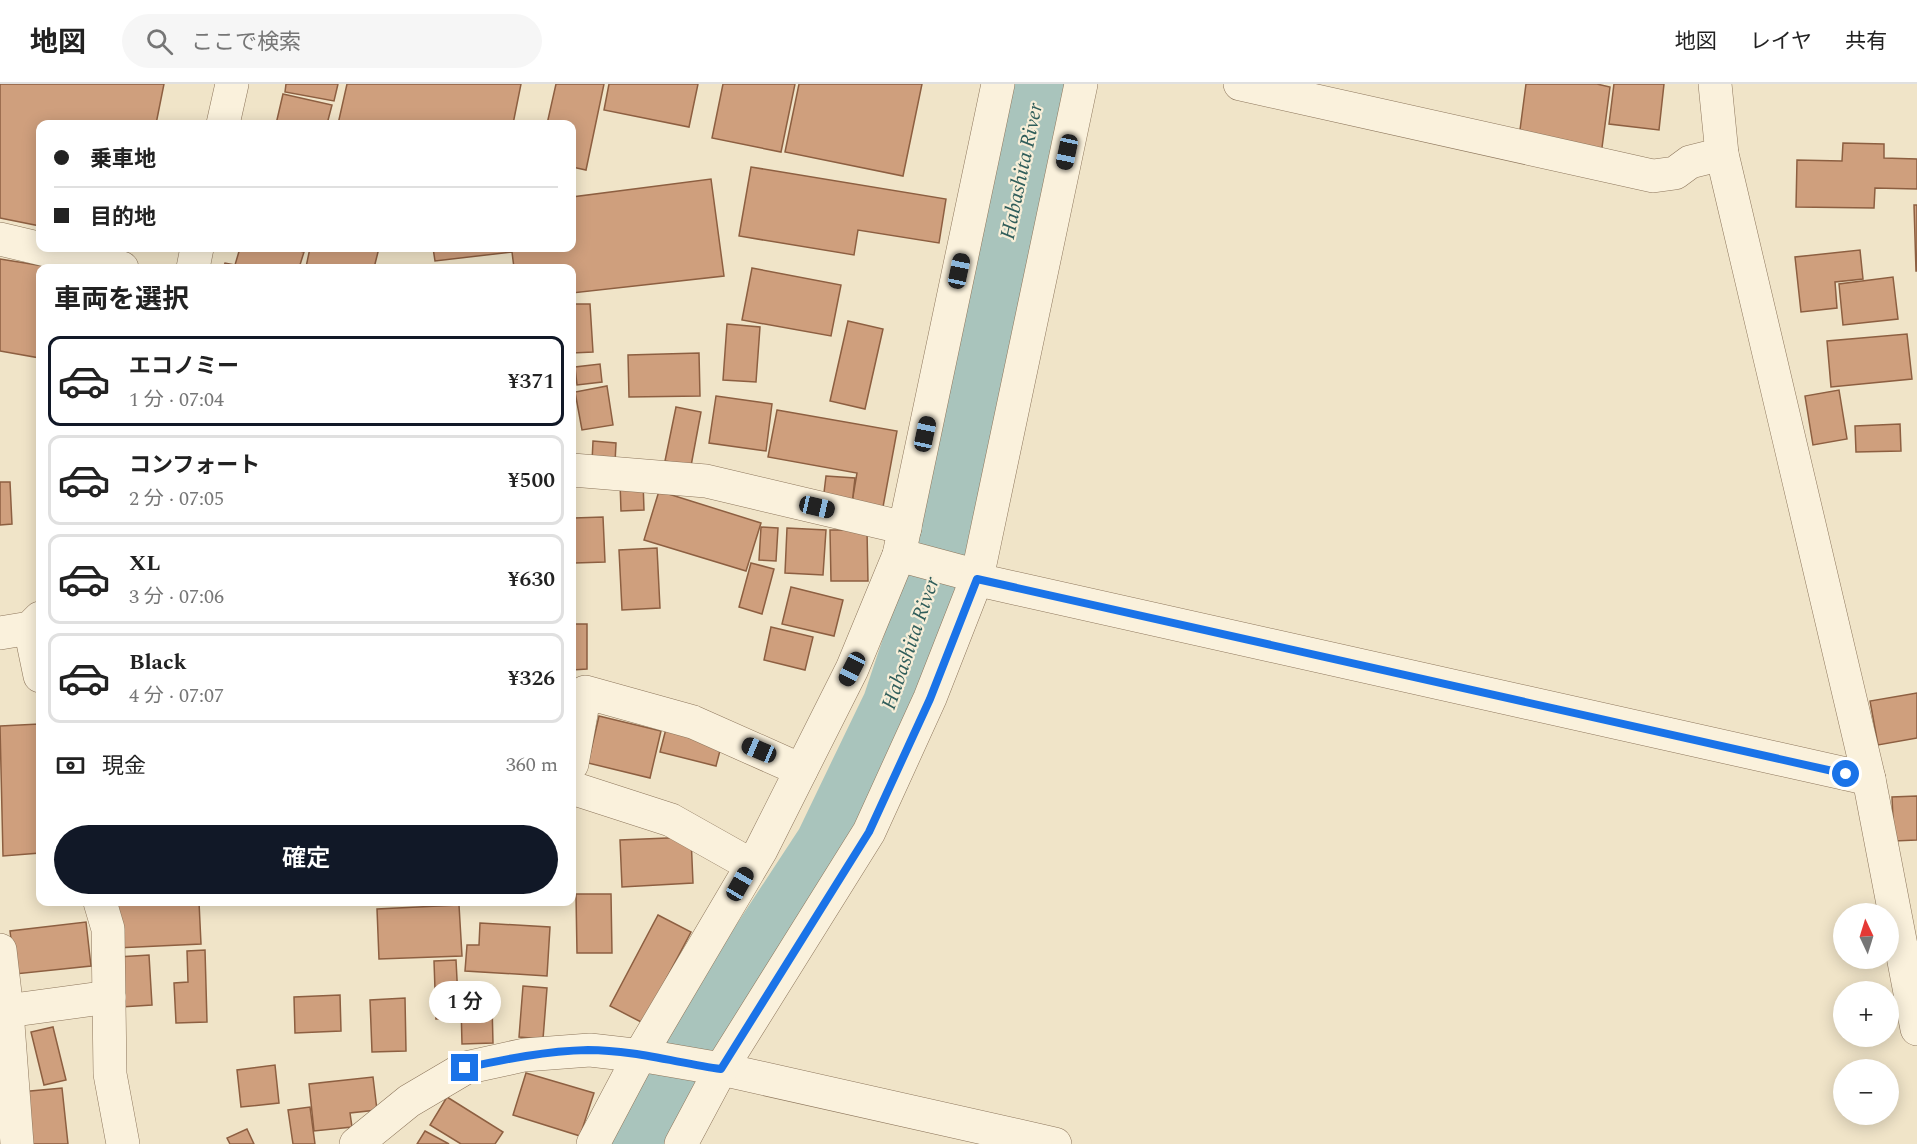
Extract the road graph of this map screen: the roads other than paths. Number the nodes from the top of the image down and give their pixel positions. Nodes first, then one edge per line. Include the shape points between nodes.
1 (232, 84) edge
2 (998, 84) edge
3 (1081, 84) edge
4 (1240, 84) edge
5 (1715, 84) edge
6 (224, 120) edge
7 (1722, 154) junction
8 (0, 239) edge
9 (36, 248) edge
10 (55, 252) edge
11 (105, 264) edge
12 (576, 470) edge
13 (905, 547) junction
14 (971, 576) junction
15 (23, 626) edge
16 (36, 664) edge
17 (576, 742) edge
18 (801, 770) junction
19 (1869, 779) junction
20 (576, 790) edge
21 (751, 866) junction
22 (101, 906) edge
23 (0, 951) edge
24 (110, 997) junction
25 (4, 1011) edge
26 (1917, 1029) edge
27 (645, 1056) junction
28 (716, 1068) junction
29 (17, 1144) edge
30 (123, 1144) edge
31 (356, 1144) edge
32 (593, 1144) edge
33 (681, 1144) edge
34 (1055, 1144) edge

1 - 6 street
2 - 13 street
3 - 14 street
4 - 7 street via 1653,176 1675,173 1690,162
5 - 7 street
7 - 19 street
8 - 9 street
10 - 11 street
12 - 13 street via 706,481
13 - 14 street
13 - 18 street via 852,669
14 - 19 street
14 - 28 street via 930,699 869,832
15 - 16 street
17 - 18 street via 585,692 693,722
18 - 21 street
19 - 26 street
20 - 21 street via 670,820
21 - 27 street
22 - 24 street via 108,930
23 - 25 street
24 - 25 street
24 - 30 street via 111,1074
25 - 29 street
27 - 28 street
27 - 31 street via 590,1050 524,1055 465,1068 409,1101
27 - 32 street
28 - 33 street
28 - 34 street

